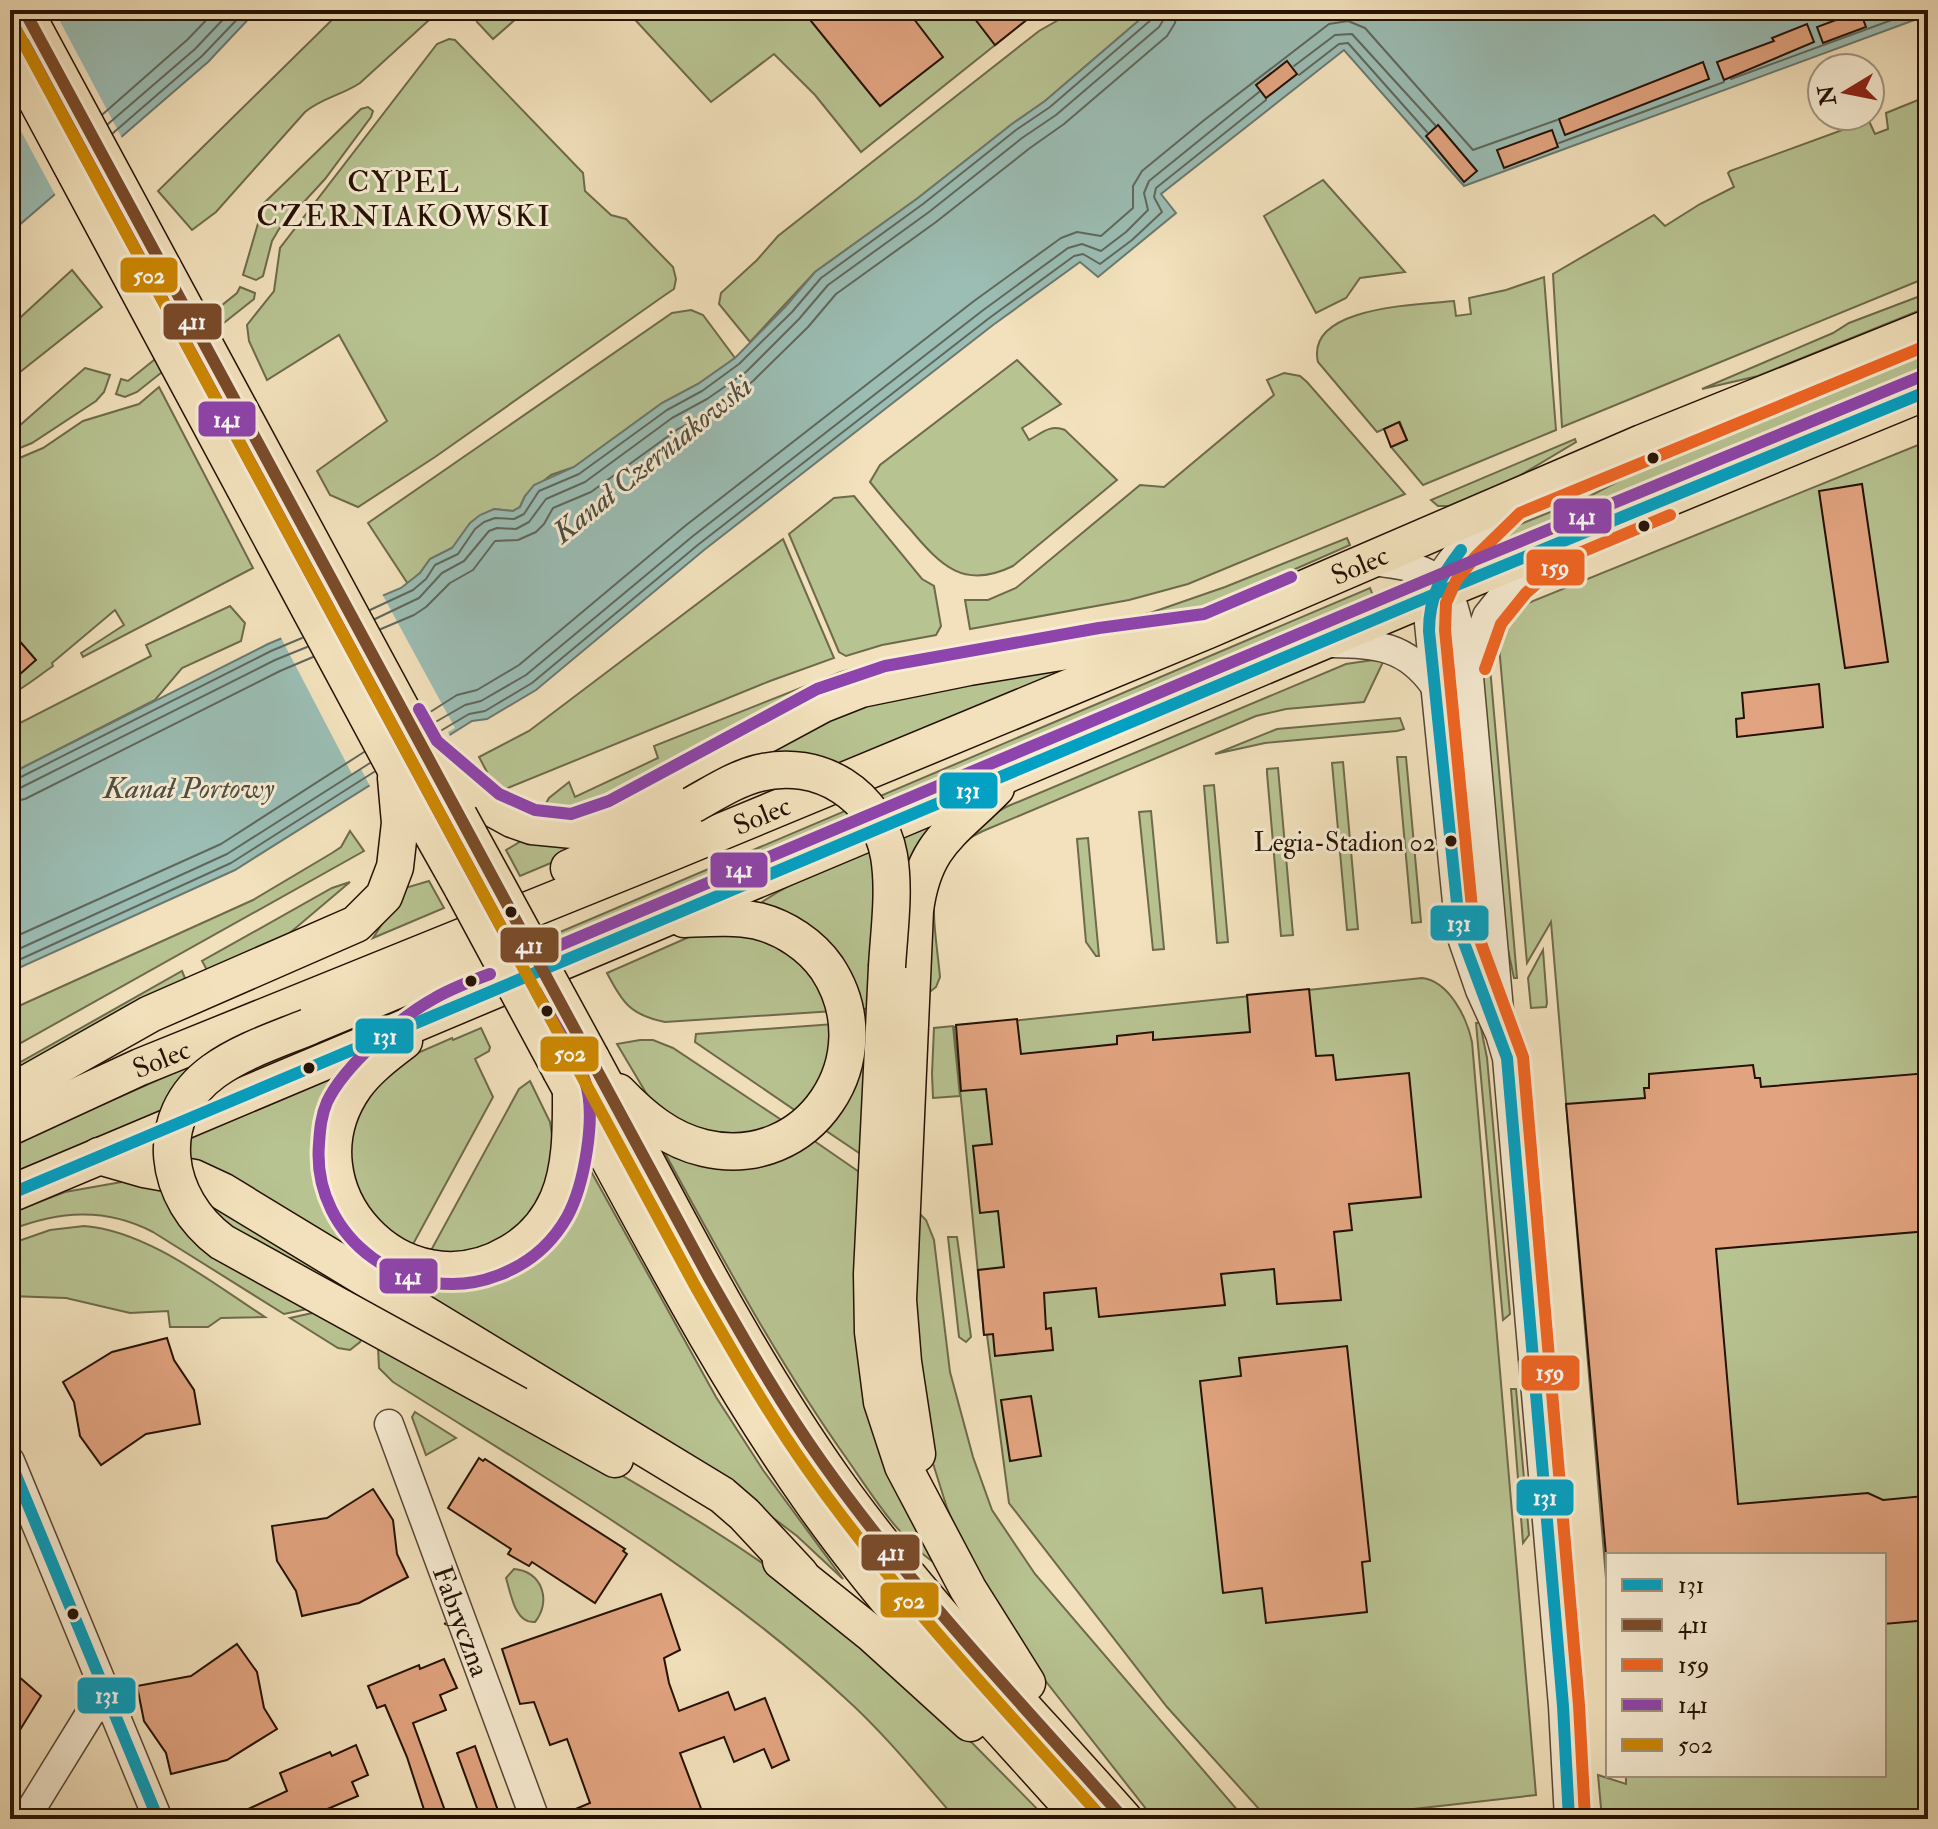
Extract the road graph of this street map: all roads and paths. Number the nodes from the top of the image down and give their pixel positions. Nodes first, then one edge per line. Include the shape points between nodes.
1 (24, 10) edge
2 (10, 51) edge
3 (1928, 328) edge
4 (1928, 391) edge
5 (1511, 499) junction
6 (1556, 545) junction
7 (1369, 561) junction
8 (1439, 588) junction
9 (1208, 630) junction
10 (1321, 642) junction
11 (1468, 666) junction
12 (1435, 686) junction
13 (410, 760) junction
14 (1013, 772) junction
15 (672, 852) junction
16 (659, 921) junction
17 (433, 946) junction
18 (440, 1013) junction
19 (1500, 1034) junction
20 (581, 1073) junction
21 (10, 1093) edge
22 (10, 1127) edge
23 (99, 1156) junction
24 (10, 1194) edge
25 (886, 1250) junction
26 (525, 1392) junction
27 (389, 1424) dead end
28 (10, 1461) edge
29 (109, 1701) junction
30 (1098, 1813) edge
31 (25, 1819) edge
32 (158, 1819) edge
33 (535, 1819) edge
34 (1569, 1819) edge

1 - 13 main road
2 - 13 main road
3 - 5 main road, Solec
4 - 6 main road, Solec
5 - 7 main road, Solec
5 - 8 street via 1462,549
6 - 8 main road, Solec
6 - 11 street via 1514,582 1487,616
7 - 8 street via 1410,566
7 - 9 main road, Solec
8 - 10 main road, Solec
8 - 11 street via 1457,612
8 - 12 street via 1428,613
9 - 13 main road via 890,681 823,704 615,816 573,830 512,819
9 - 15 main road, Solec
10 - 12 street via 1389,648 1415,662
10 - 14 main road, Solec
11 - 19 street
12 - 19 street via 1460,932
13 - 20 main road, bridge
13 - 21 main road via 399,851 391,883 375,907 346,930 128,1026
14 - 16 main road, Solec
14 - 25 main road via 952,828 929,858 917,895
15 - 17 main road, Solec
15 - 26 main road, bridge via 632,883 577,914 235,1058 193,1091 172,1139 173,1170 182,1199 222,1242
16 - 18 main road, Solec
16 - 20 main road via 731,918 774,926 806,946 832,977 846,1010 847,1045 836,1086 819,1112 792,1135 760,1148 723,1151 690,1144
17 - 22 main road, Solec via 140,1067
17 - 25 main road, bridge via 496,901 612,849 731,783 759,773 801,771 848,789 869,809 889,857
18 - 20 main road via 367,1071 342,1107 336,1126 335,1178 347,1209 373,1241 402,1259 439,1269 469,1268 504,1256 533,1235 554,1208 565,1175
18 - 23 main road, Solec
19 - 34 street via 1507,1058
20 - 30 main road via 838,1485
23 - 24 main road, Solec
23 - 26 main road via 203,1181 304,1241
25 - 30 main road via 898,1300 927,1510
26 - 30 main road via 583,1439 800,1574
27 - 33 street, Fabryczna
28 - 29 street
29 - 31 street via 91,1712
29 - 32 street

